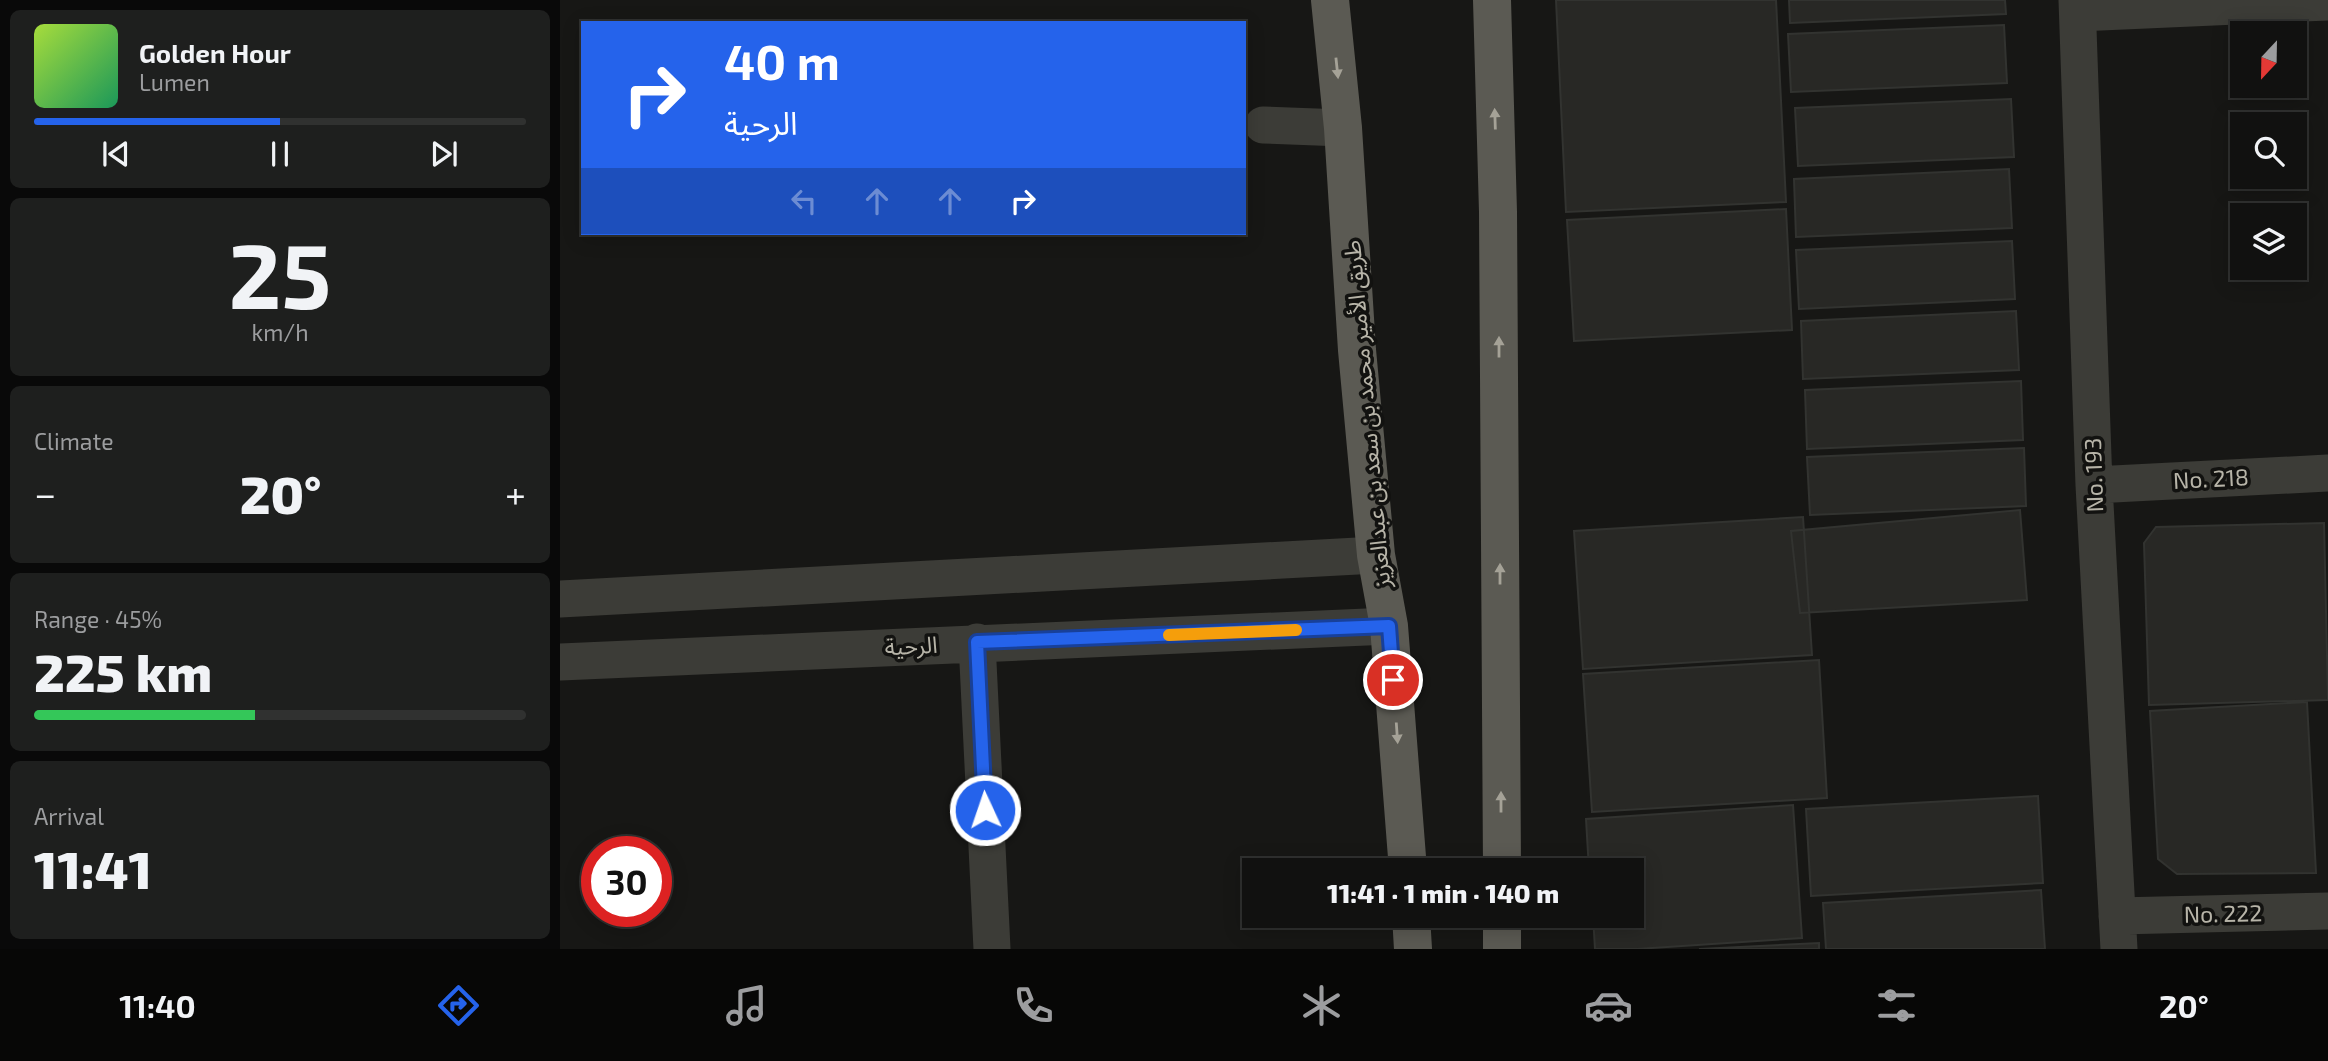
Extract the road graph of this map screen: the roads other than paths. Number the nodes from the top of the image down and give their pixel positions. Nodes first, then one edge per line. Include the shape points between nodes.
1 (1329, 0) edge
2 (1492, 0) edge
3 (2328, 2) edge
4 (2077, 7) edge
5 (1263, 125) dead end
6 (1343, 128) junction
7 (2328, 473) edge
8 (2094, 485) junction
9 (1376, 555) junction
10 (560, 600) edge
11 (1389, 626) junction
12 (977, 642) junction
13 (560, 662) edge
14 (1407, 858) edge
15 (1502, 858) edge
16 (2328, 911) edge
17 (1412, 928) edge
18 (1502, 928) edge
19 (2118, 933) edge
20 (992, 949) edge
21 (1413, 949) edge
22 (1502, 949) edge

1 -> 6 main road, طريق الأمير محمد بن سعد بن عبدالعزيز
15 -> 2 main road
3 - 4 street
4 - 8 street, No. 193
5 - 6 street
6 - 9 main road, طريق الأمير محمد بن سعد بن عبدالعزيز
7 - 8 street, No. 218
8 - 19 street, No. 193
9 - 10 street
9 - 11 main road, طريق الأمير محمد بن سعد بن عبدالعزيز
11 - 12 street, الرحية
11 -> 14 main road, طريق الأمير محمد بن سعد بن عبدالعزيز
12 - 13 street, الرحية
12 - 20 street
16 - 19 street, No. 222
17 - 21 main road
18 - 22 main road

